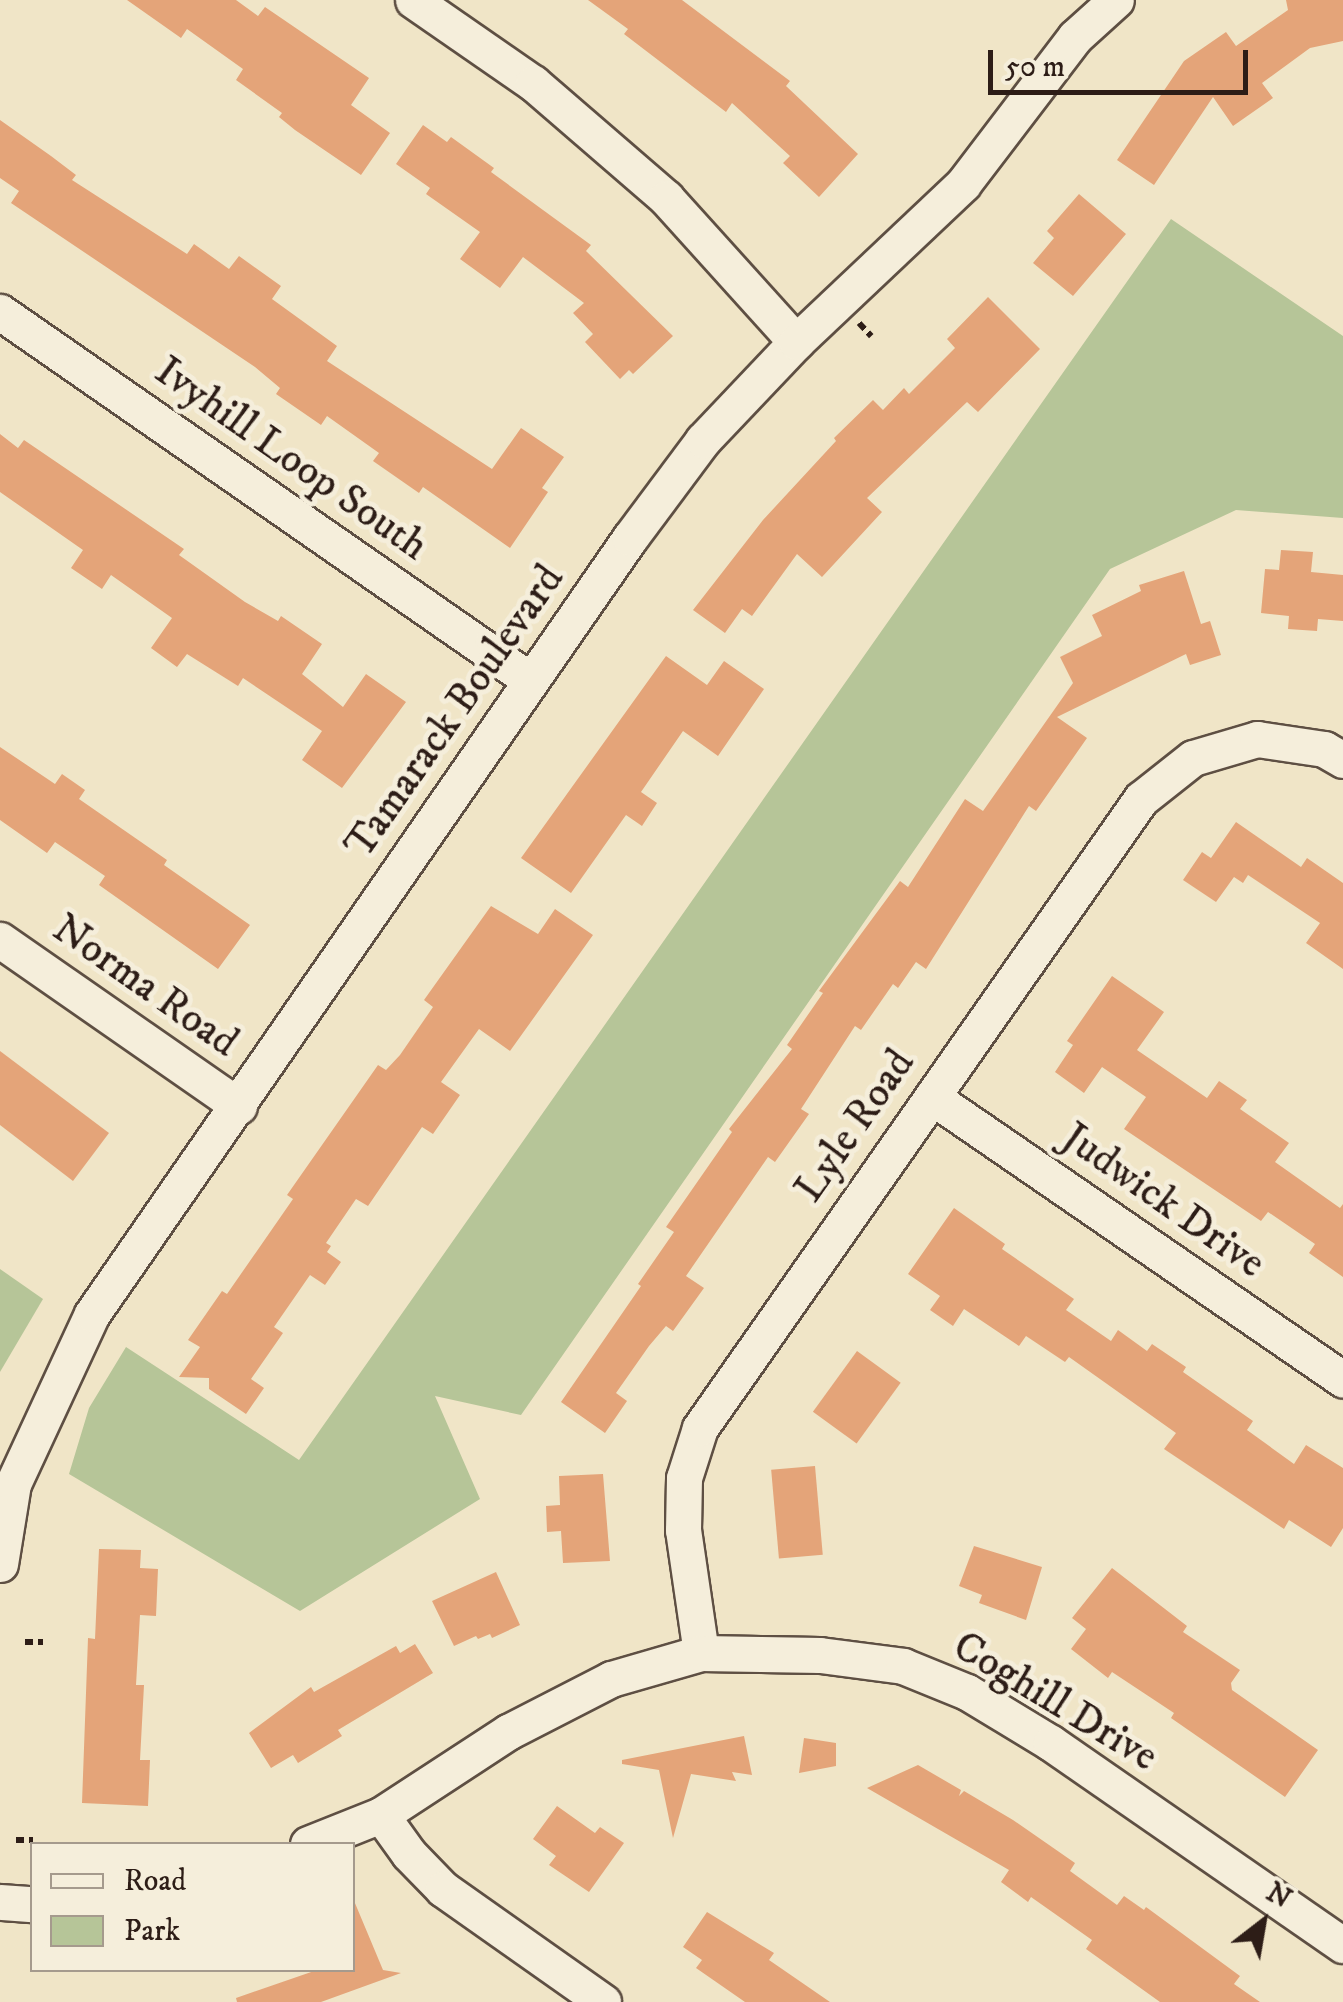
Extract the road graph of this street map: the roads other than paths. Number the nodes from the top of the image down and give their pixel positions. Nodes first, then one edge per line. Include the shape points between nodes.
1 (413, 0) edge
2 (1116, 0) edge
3 (0, 312) edge
4 (796, 342) junction
5 (530, 680) junction
6 (1343, 760) edge
7 (0, 940) edge
8 (932, 1096) junction
9 (239, 1106) junction
10 (1343, 1380) edge
11 (0, 1564) edge
12 (702, 1653) junction
13 (381, 1815) junction
14 (313, 1842) edge
15 (0, 1902) edge
16 (30, 1904) edge
17 (1343, 1945) edge
18 (604, 2002) edge

1 - 4 street via 533,83 666,198
2 - 4 street, Tamarack Boulevard via 1075,37 963,184
3 - 5 street, Ivyhill Loop South
4 - 5 street, Tamarack Boulevard via 704,440
5 - 9 street, Tamarack Boulevard
6 - 8 street, Lyle Road via 1324,749 1257,739 1193,758 1141,799
7 - 9 street, Norma Road
8 - 10 street, Judwick Drive
8 - 12 street, Lyle Road via 700,1428 684,1478 684,1530
9 - 11 street, Tamarack Boulevard via 92,1314 14,1484
12 - 13 street, Coghill Drive via 611,1678 508,1732
12 - 17 street, Coghill Drive via 820,1655 903,1666 967,1692
13 - 14 street, Coghill Drive
13 - 18 street via 443,1889
15 - 16 street

